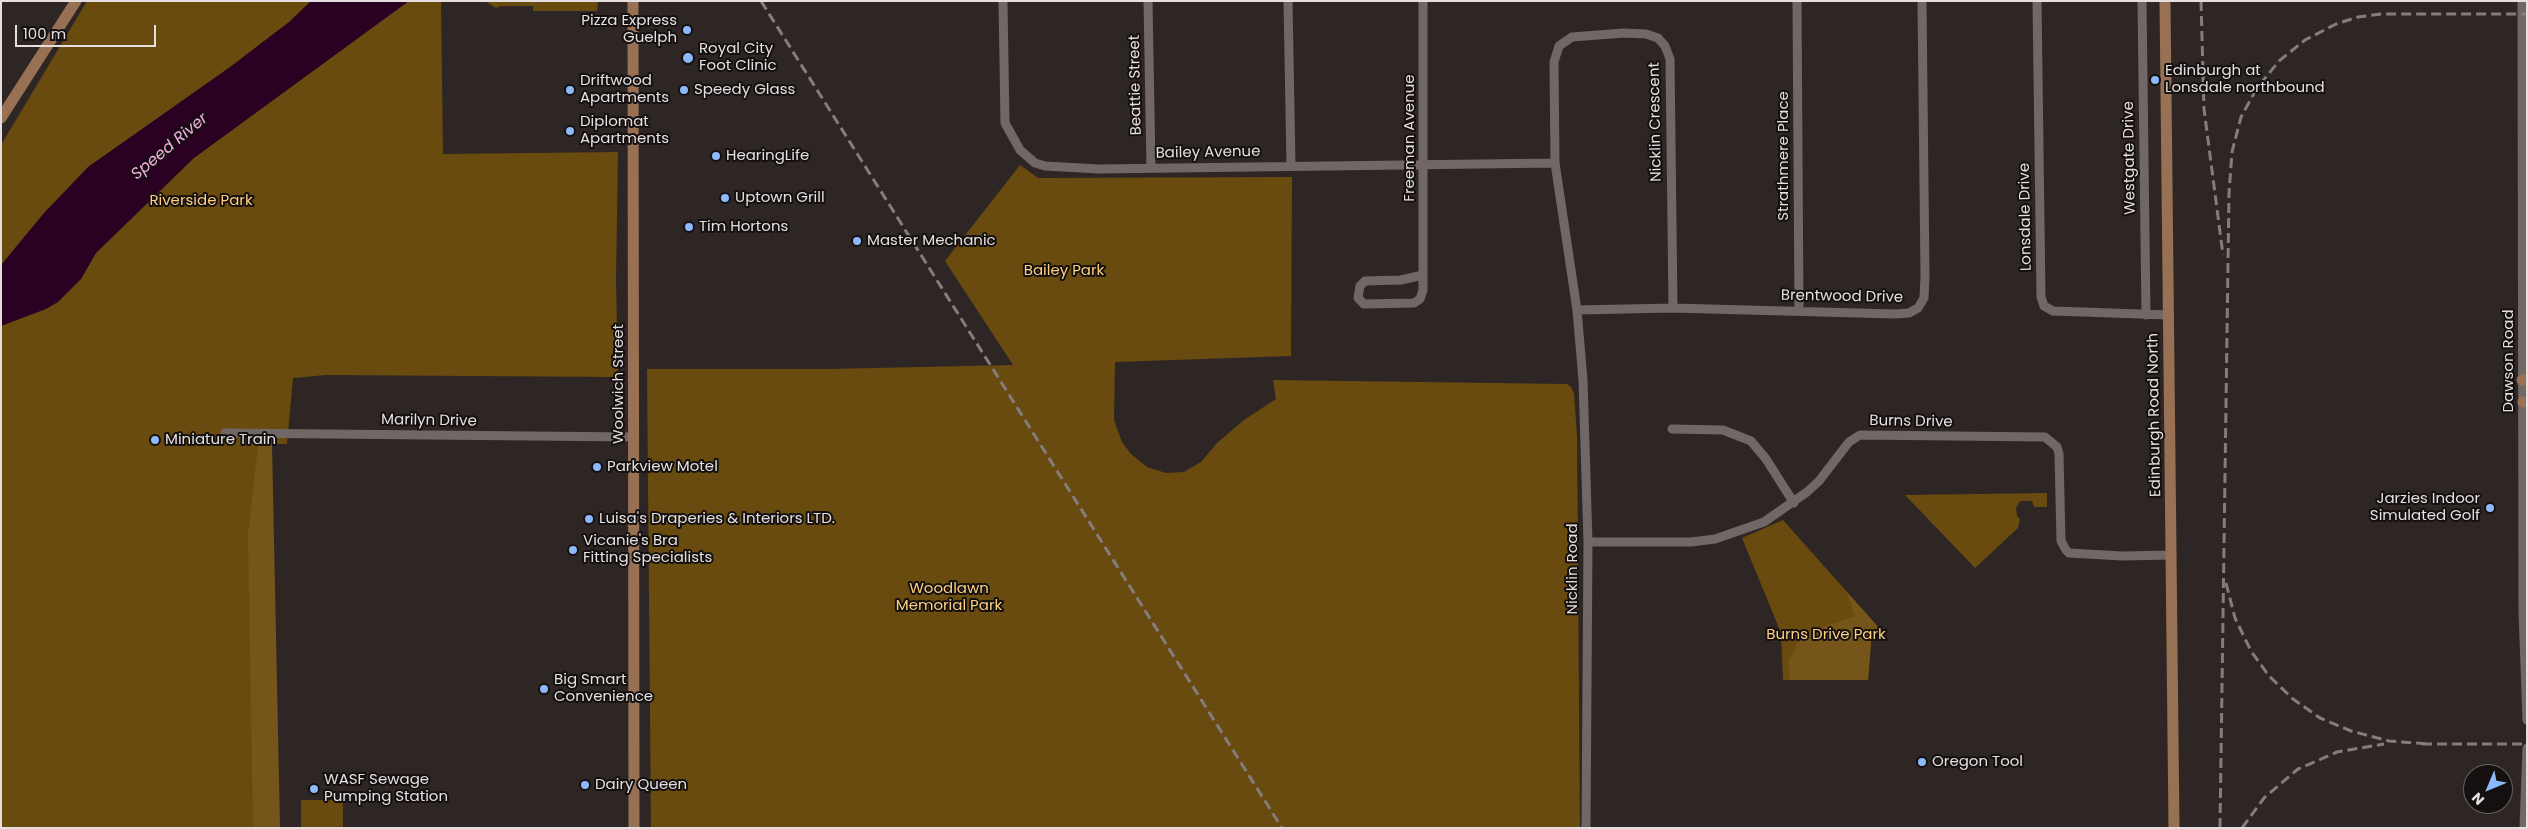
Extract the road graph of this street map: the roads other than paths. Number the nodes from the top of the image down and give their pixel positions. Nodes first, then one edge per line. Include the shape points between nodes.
1 (76, 1) edge
2 (633, 1) edge
3 (1003, 1) edge
4 (1148, 1) edge
5 (1288, 1) edge
6 (1423, 1) edge
7 (1797, 1) edge
8 (1922, 1) edge
9 (2037, 1) edge
10 (2142, 1) edge
11 (2165, 1) edge
12 (2522, 1) edge
13 (1, 118) edge
14 (1555, 163) junction
15 (1291, 166) junction
16 (1424, 166) junction
17 (1151, 168) junction
18 (1423, 275) junction
19 (1673, 308) junction
20 (1577, 310) junction
21 (1799, 310) junction
22 (2146, 315) junction
23 (2169, 315) junction
24 (2524, 380) edge
25 (2525, 402) edge
26 (1672, 429) dead end
27 (226, 433) dead end
28 (633, 437) junction
29 (1794, 503) junction
30 (1588, 542) junction
31 (2172, 555) junction
32 (2527, 720) edge
33 (2527, 748) edge
34 (634, 828) edge
35 (1586, 828) edge
36 (2174, 828) edge
37 (2524, 828) edge

1 - 13 main road
2 - 28 main road, Woolwich Street
3 - 17 street, Bailey Avenue via 1005,123 1020,150 1045,166
4 - 17 street, Beattie Street
5 - 15 street
6 - 16 street, Freeman Avenue
7 - 21 street, Strathmere Place
8 - 21 street, Brentwood Drive via 1924,298 1918,308 1909,313
9 - 22 street, Lonsdale Drive via 2041,298 2044,306 2053,311
10 - 22 street, Westgate Drive
11 - 23 main road, Edinburgh Road North
12 - 24 street, Dawson Road
14 - 16 street, Bailey Avenue
14 - 19 street, Nicklin Crescent via 1554,62 1558,46 1580,36 1624,33 1658,38 1670,59
14 - 20 street, Nicklin Crescent
15 - 16 street, Bailey Avenue
15 - 17 street, Bailey Avenue
16 - 18 street, Freeman Avenue
18 - 18 street, Freeman Avenue via 1401,280 1365,281 1360,286 1358,298 1364,304 1414,303 1422,294
19 - 20 street, Brentwood Drive
19 - 21 street, Brentwood Drive
20 - 30 street, Nicklin Road via 1583,380
22 - 23 street, Lonsdale Drive
23 - 31 main road, Edinburgh Road North
24 - 25 street, Dawson Road
25 - 32 street, Dawson Road via 2523,611
26 - 29 street via 1723,430 1751,441
27 - 28 street, Marilyn Drive
28 - 34 main road, Woolwich Street
29 - 30 street, Burns Drive via 1764,522 1715,539
29 - 31 street, Burns Drive via 1819,481 1850,442 1860,435 2045,437 2057,447 2059,454 2060,541 2069,553
30 - 35 street, Nicklin Road
31 - 36 main road, Edinburgh Road North
33 - 37 street

